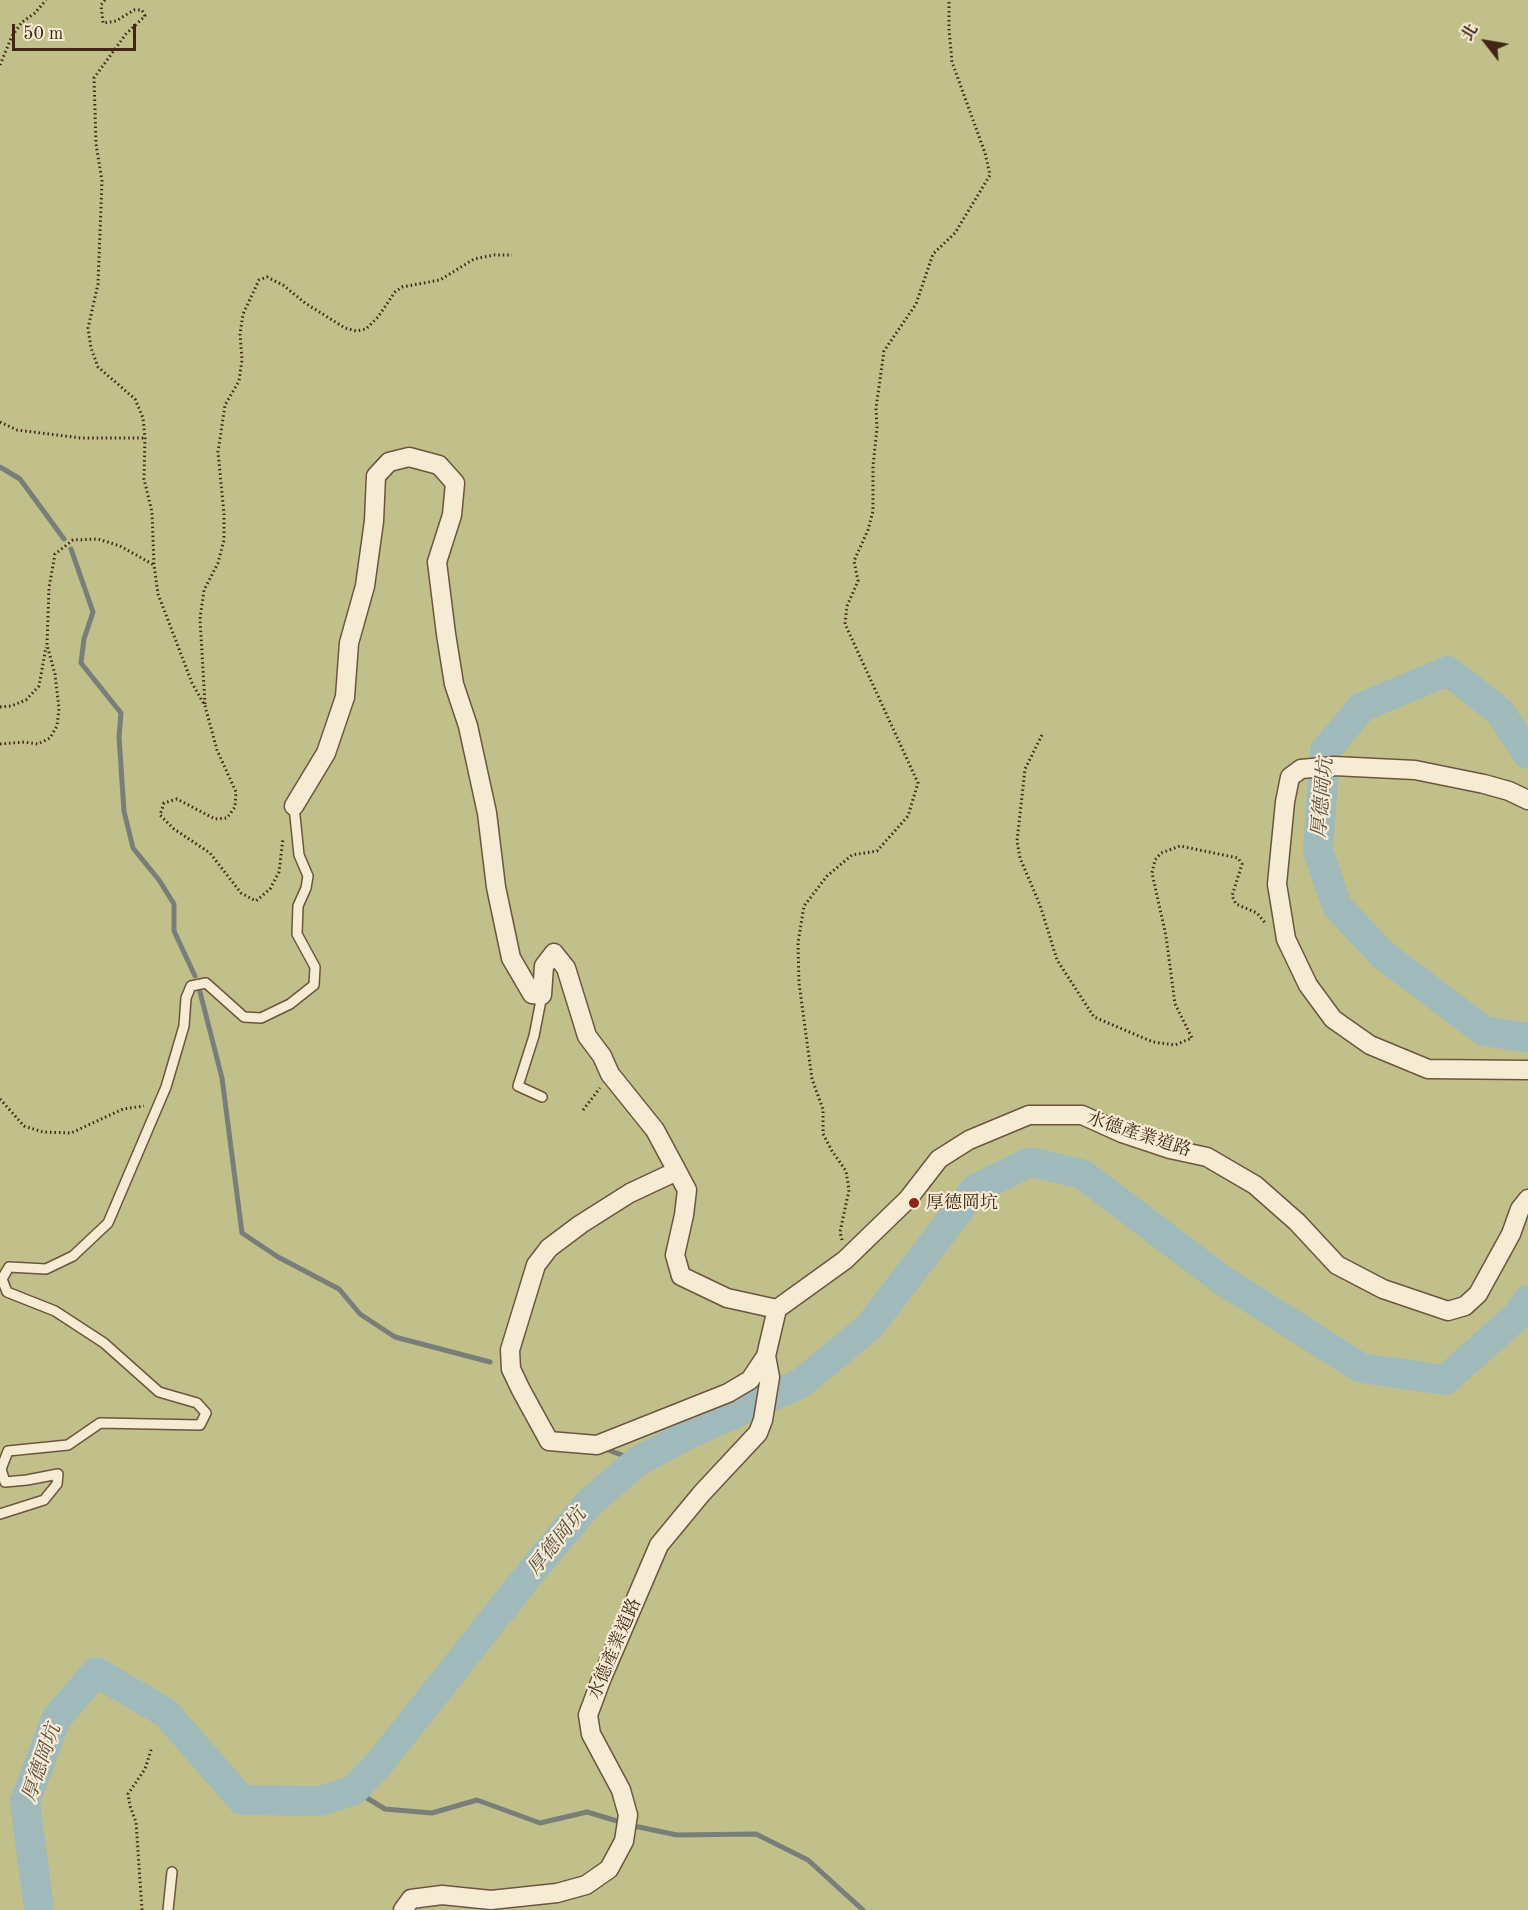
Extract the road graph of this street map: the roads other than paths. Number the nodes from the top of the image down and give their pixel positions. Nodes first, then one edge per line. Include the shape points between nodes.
1 (1528, 800) edge
2 (294, 806) joint
3 (542, 994) junction
4 (1528, 1070) edge
5 (542, 1097) dead end
6 (677, 1172) junction
7 (1528, 1199) edge
8 (777, 1309) junction
9 (766, 1356) junction
10 (0, 1514) edge
11 (172, 1872) dead end
12 (168, 1910) edge
13 (403, 1910) edge

1 - 4 street via 1484,784 1416,770 1334,766 1301,769 1290,777 1277,884 1286,939 1308,985 1333,1019 1370,1045 1428,1069
2 - 3 street via 326,753 345,697 349,643 366,575 374,521 375,476 389,462 409,458 439,465 455,483 452,515 437,562 454,684 485,802 496,887 511,958 532,994
2 - 10 lane via 299,855 308,876 298,906 297,934 315,967 314,985 291,1004 261,1018 244,1017 206,983 191,986 166,1087 108,1223 73,1256 46,1269 9,1267 2,1279 7,1292 55,1311 104,1343 159,1392 198,1403 206,1413 200,1425 100,1423 68,1445 8,1451 1,1469 5,1482 58,1474 57,1484 44,1500
3 - 5 lane via 518,1086
3 - 6 street via 544,966 554,953 566,968 587,1036 610,1074 655,1130
6 - 8 street via 687,1190 675,1256 681,1276 728,1298
6 - 9 street via 630,1193 581,1224 549,1248 536,1265 510,1350 511,1369 521,1390 549,1441 597,1445 728,1393 750,1380
7 - 8 street, 水德產業道路 via 1478,1294 1465,1306 1448,1311 1383,1289 1337,1265 1298,1222 1255,1185 1207,1157 1122,1133 1082,1115 1029,1115 969,1140 939,1159 908,1199 845,1260
8 - 9 street
9 - 13 street, 水德產業道路 via 770,1377 758,1433 659,1545 588,1714 591,1734 621,1791 628,1815 624,1841 609,1869 586,1885 557,1893 491,1900 442,1895 411,1899
11 - 12 lane

